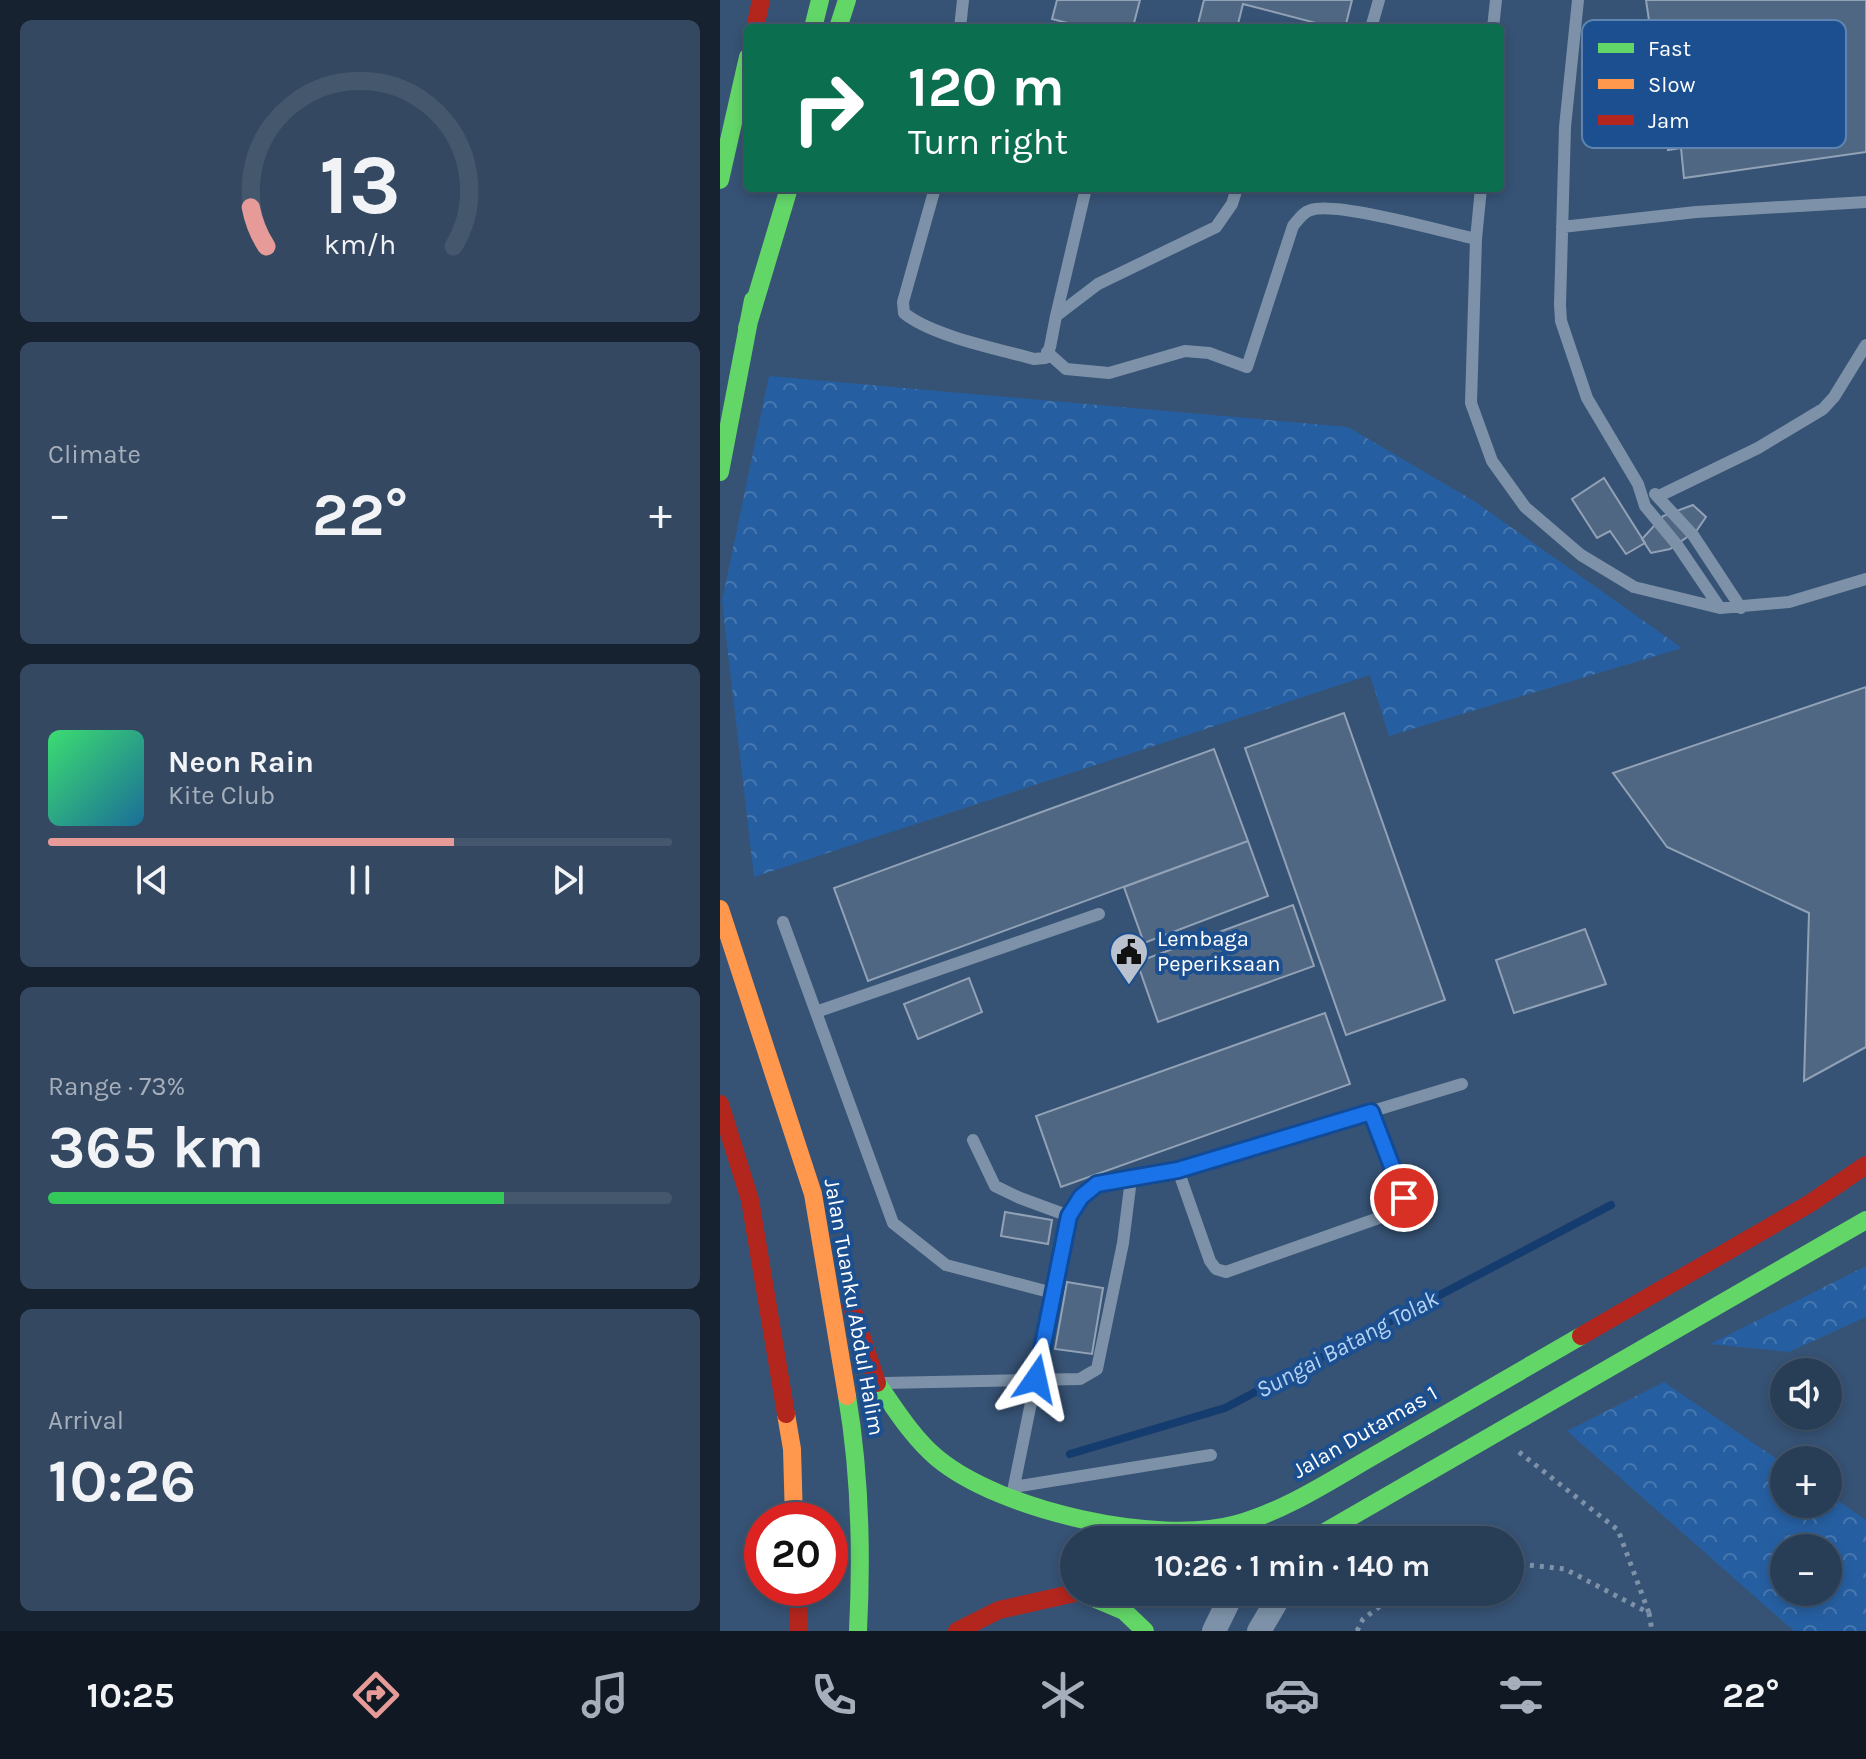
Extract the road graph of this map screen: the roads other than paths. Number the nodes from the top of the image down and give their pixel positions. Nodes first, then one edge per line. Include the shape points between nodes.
1 (761, 0) edge
2 (820, 0) edge
3 (847, 0) edge
4 (963, 0) edge
5 (1379, 0) edge
6 (1496, 0) edge
7 (1578, 0) edge
8 (756, 24) edge
9 (814, 24) edge
10 (839, 24) edge
11 (960, 24) edge
12 (1372, 24) edge
13 (1493, 24) edge
14 (744, 75) edge
15 (720, 180) edge
16 (776, 192) edge
17 (788, 192) edge
18 (934, 192) edge
19 (1085, 192) edge
20 (1236, 192) edge
21 (1481, 192) edge
22 (1866, 202) edge
23 (1562, 227) junction
24 (1476, 239) junction
25 (1056, 316) junction
26 (747, 328) junction
27 (1866, 345) edge
28 (1047, 352) junction
29 (720, 472) edge
30 (1638, 484) junction
31 (1659, 496) junction
32 (1866, 579) edge
33 (1720, 608) junction
34 (1741, 608) junction
35 (720, 909) edge
36 (1099, 914) dead end
37 (783, 922) dead end
38 (816, 1012) junction
39 (1462, 1084) dead end
40 (720, 1104) edge
41 (1371, 1112) junction
42 (973, 1140) dead end
43 (1866, 1165) edge
44 (1178, 1170) junction
45 (1131, 1179) junction
46 (813, 1194) junction
47 (1069, 1216) junction
48 (1866, 1220) edge
49 (1053, 1293) junction
50 (1036, 1379) junction
51 (877, 1383) junction
52 (1211, 1455) dead end
53 (1012, 1493) junction
54 (1307, 1494) junction
55 (793, 1502) edge
56 (1122, 1526) edge
57 (1248, 1526) edge
58 (1313, 1526) edge
59 (1336, 1526) edge
60 (1060, 1596) edge
61 (798, 1606) edge
62 (1114, 1606) edge
63 (1226, 1606) edge
64 (1274, 1606) edge
65 (799, 1631) edge
66 (858, 1631) edge
67 (957, 1631) edge
68 (1145, 1631) edge
69 (1214, 1631) edge
70 (1259, 1631) edge

1 - 8 main road
2 - 9 main road
3 - 10 main road
4 - 11 lane
5 - 12 lane
6 - 13 lane
7 - 23 lane via 1565,127
14 - 15 main road
16 - 26 main road
17 - 26 main road
18 - 28 lane via 904,313 971,342 1034,359 1045,358
19 - 25 lane
20 - 25 lane via 1216,227 1109,278
21 - 24 lane
22 - 23 lane
23 - 30 lane via 1561,321 1587,398
24 - 28 lane via 1344,209 1308,210 1293,226 1247,367 1209,353 1185,351 1109,373 1066,369
24 - 33 lane via 1471,403 1492,461 1525,507 1581,555 1634,587
25 - 28 lane
26 - 29 main road
27 - 31 lane via 1823,409
30 - 31 lane
30 - 33 lane via 1645,506
31 - 34 lane via 1693,535
32 - 34 lane via 1789,602
33 - 34 lane
35 - 46 main road, Jalan Tuanku Abdul Halim
36 - 38 lane
37 - 38 lane
38 - 49 lane via 893,1223 946,1265
39 - 41 lane
40 - 55 main road via 750,1200 792,1449
41 - 44 lane
41 - 44 lane via 1404,1198 1401,1206 1226,1272 1210,1261
42 - 47 lane via 995,1186
43 - 54 main road, Jalan Dutamas 1 via 1809,1204
44 - 45 lane
45 - 47 lane via 1097,1184
45 - 50 lane via 1097,1369 1080,1379
46 - 51 main road, Jalan Dutamas 1
46 - 66 main road, Jalan Tuanku Abdul Halim via 854,1438 861,1569
47 - 49 lane
48 - 59 main road
49 - 50 lane
50 - 51 lane
50 - 53 lane
51 - 53 main road, Jalan Dutamas 1 via 915,1437 940,1461 977,1485
52 - 53 lane
53 - 56 main road, Jalan Dutamas 1
54 - 57 main road, Jalan Dutamas 1
54 - 58 street
60 - 67 main road via 999,1610
61 - 65 main road
62 - 68 main road
63 - 69 street
64 - 70 street

